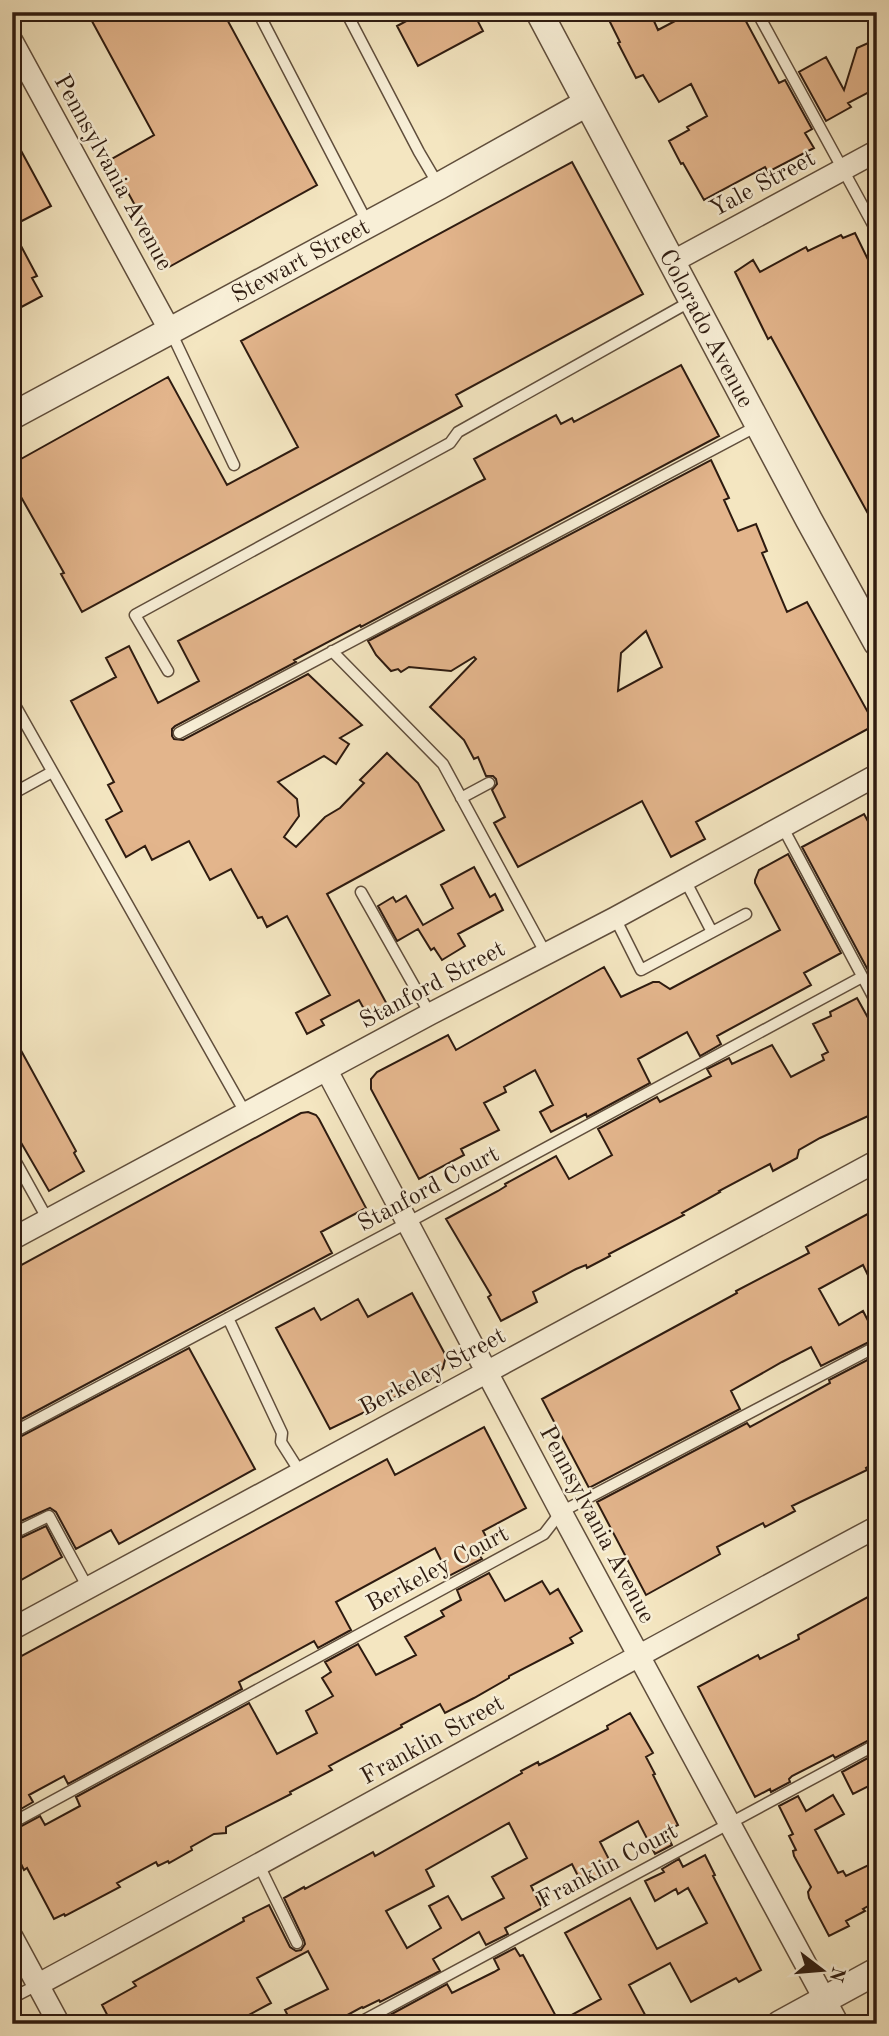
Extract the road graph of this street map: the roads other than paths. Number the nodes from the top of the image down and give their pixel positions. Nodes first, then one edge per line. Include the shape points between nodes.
1 (258, 12) edge
2 (346, 12) edge
3 (539, 12) edge
4 (757, 12) edge
5 (12, 41) edge
6 (587, 103) junction
7 (877, 151) edge
8 (843, 169) junction
9 (439, 186) junction
10 (368, 224) junction
11 (877, 232) edge
12 (672, 262) junction
13 (693, 300) junction
14 (169, 330) junction
15 (12, 416) edge
16 (759, 425) junction
17 (234, 465) dead end
18 (873, 626) edge
19 (332, 651) junction
20 (168, 671) dead end
21 (12, 700) edge
22 (179, 733) dead end
23 (52, 772) junction
24 (877, 775) edge
25 (489, 783) dead end
26 (12, 794) edge
27 (461, 798) junction
28 (782, 826) junction
29 (685, 880) junction
30 (361, 892) dead end
31 (746, 914) dead end
32 (615, 918) junction
33 (712, 932) junction
34 (546, 954) junction
35 (862, 977) junction
36 (877, 1004) edge
37 (430, 1014) junction
38 (327, 1071) junction
39 (246, 1114) junction
40 (12, 1155) edge
41 (877, 1161) edge
42 (48, 1220) junction
43 (407, 1223) junction
44 (12, 1239) edge
45 (228, 1318) junction
46 (877, 1346) edge
47 (487, 1372) junction
48 (12, 1433) edge
49 (300, 1472) junction
50 (561, 1512) junction
51 (877, 1527) edge
52 (12, 1534) edge
53 (88, 1588) junction
54 (12, 1629) edge
55 (638, 1654) junction
56 (877, 1744) edge
57 (12, 1823) edge
58 (729, 1824) junction
59 (259, 1866) junction
60 (12, 1937) edge
61 (297, 1942) dead end
62 (877, 1971) edge
63 (39, 1984) junction
64 (12, 1998) edge
65 (825, 1999) junction
66 (57, 2023) edge
67 (357, 2024) edge
68 (780, 2024) edge
69 (838, 2024) edge

1 - 10 lane
2 - 9 lane
3 - 6 street, Colorado Avenue
4 - 8 lane
5 - 14 street, Pennsylvania Avenue
6 - 9 street, Stewart Street
6 - 12 street, Colorado Avenue
7 - 8 street, Yale Street
8 - 11 lane
8 - 12 street, Yale Street
9 - 10 street, Stewart Street
10 - 14 street, Stewart Street
12 - 13 street, Colorado Avenue
13 - 16 street, Colorado Avenue
13 - 20 lane via 458,432 450,443 135,615
14 - 15 street, Stewart Street
14 - 17 lane
16 - 18 street, Colorado Avenue
16 - 19 lane
19 - 22 lane
19 - 27 lane via 443,764
21 - 23 lane
23 - 26 lane
23 - 39 lane
24 - 28 street, Stanford Street
25 - 27 lane
27 - 34 lane
28 - 29 street, Stanford Street
28 - 35 lane
29 - 32 street, Stanford Street
29 - 33 lane
30 - 37 lane
31 - 33 lane
32 - 33 lane via 641,970
32 - 34 street, Stanford Street
34 - 37 street, Stanford Street
35 - 36 lane
35 - 43 lane, Stanford Court
37 - 38 street, Stanford Street
38 - 39 street, Stanford Street
38 - 43 street, Pennsylvania Avenue
39 - 42 street, Stanford Street
40 - 42 lane
41 - 47 street, Berkeley Street
42 - 44 street, Stanford Street
43 - 45 lane, Stanford Court
43 - 47 street, Pennsylvania Avenue
45 - 48 lane, Stanford Court
45 - 49 lane via 282,1433 281,1442
46 - 50 lane, Berkeley Court
47 - 49 street, Berkeley Street
47 - 50 street, Pennsylvania Avenue
49 - 53 street, Berkeley Street
50 - 55 street, Pennsylvania Avenue
50 - 57 lane, Berkeley Court via 544,1534
51 - 55 street, Franklin Street
52 - 53 lane via 49,1516
53 - 54 street, Berkeley Street
55 - 58 street, Pennsylvania Avenue
55 - 59 street, Franklin Street
56 - 58 lane, Franklin Court
58 - 65 street, Pennsylvania Avenue
58 - 67 lane, Franklin Court
59 - 61 lane
59 - 63 street, Franklin Street
60 - 63 street
62 - 65 street
63 - 64 lane, Franklin Street
63 - 66 street
65 - 68 street
65 - 69 street, Pennsylvania Avenue

